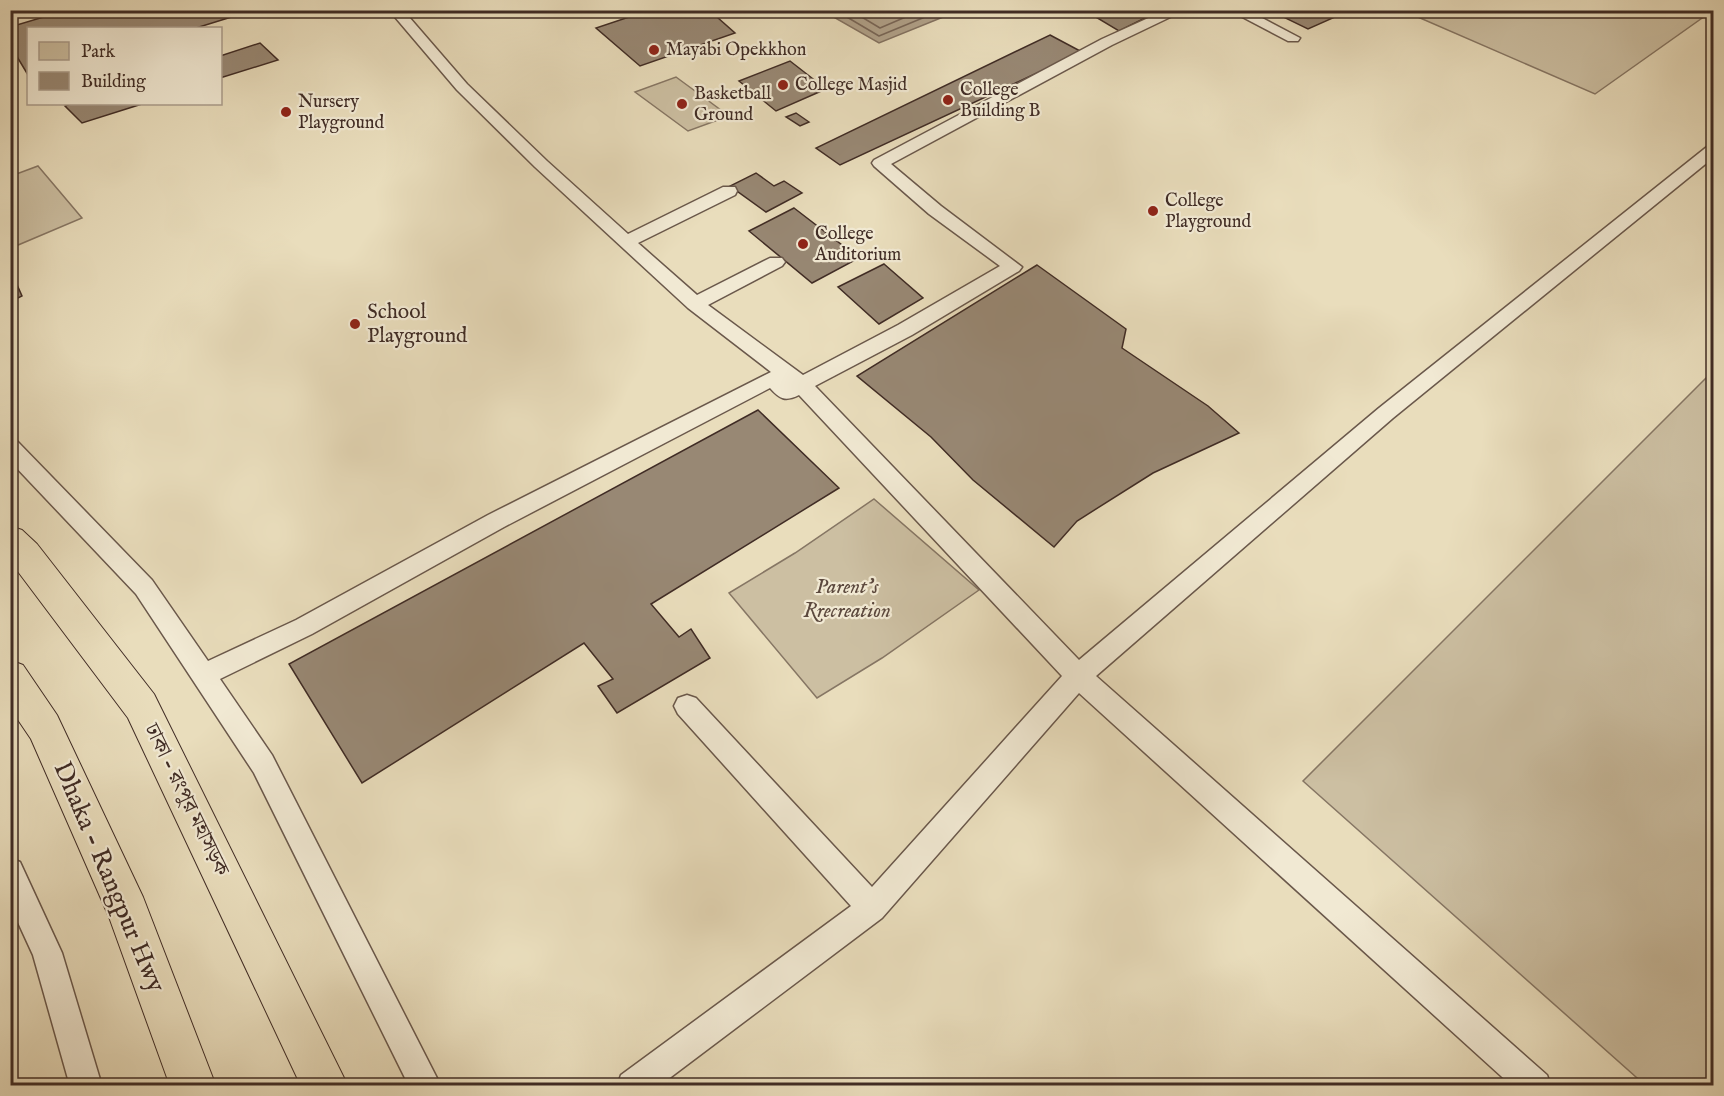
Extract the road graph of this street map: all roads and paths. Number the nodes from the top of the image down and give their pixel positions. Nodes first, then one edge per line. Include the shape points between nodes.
1 (394, 10) edge
2 (1179, 10) edge
3 (1235, 10) edge
4 (1293, 38) dead end
5 (1713, 149) edge
6 (729, 191) dead end
7 (627, 241) junction
8 (776, 262) dead end
9 (695, 304) junction
10 (801, 384) junction
11 (10, 447) edge
12 (10, 539) edge
13 (204, 675) junction
14 (10, 676) edge
15 (1078, 676) junction
16 (687, 706) dead end
17 (10, 872) edge
18 (872, 908) junction
19 (86, 1086) edge
20 (193, 1086) edge
21 (325, 1086) edge
22 (426, 1086) edge
23 (632, 1086) edge
24 (1536, 1086) edge

1 - 7 lane via 462,87 541,165
2 - 10 lane via 1107,42 880,163 935,210 1013,267
3 - 4 lane
5 - 15 lane via 1386,413
6 - 7 lane
7 - 9 lane
8 - 9 lane
9 - 10 lane
10 - 13 lane via 786,393 773,378 496,521 304,627
10 - 15 lane
11 - 13 lane via 144,587
12 - 21 highway, ঢাকা - রংপুর মহাসড়ক via 141,706
13 - 22 lane via 263,764
14 - 20 highway, Dhaka - Rangpur Hwy via 44,727 128,912
15 - 18 lane
15 - 24 lane
16 - 18 lane
17 - 19 lane via 47,953
18 - 23 lane

